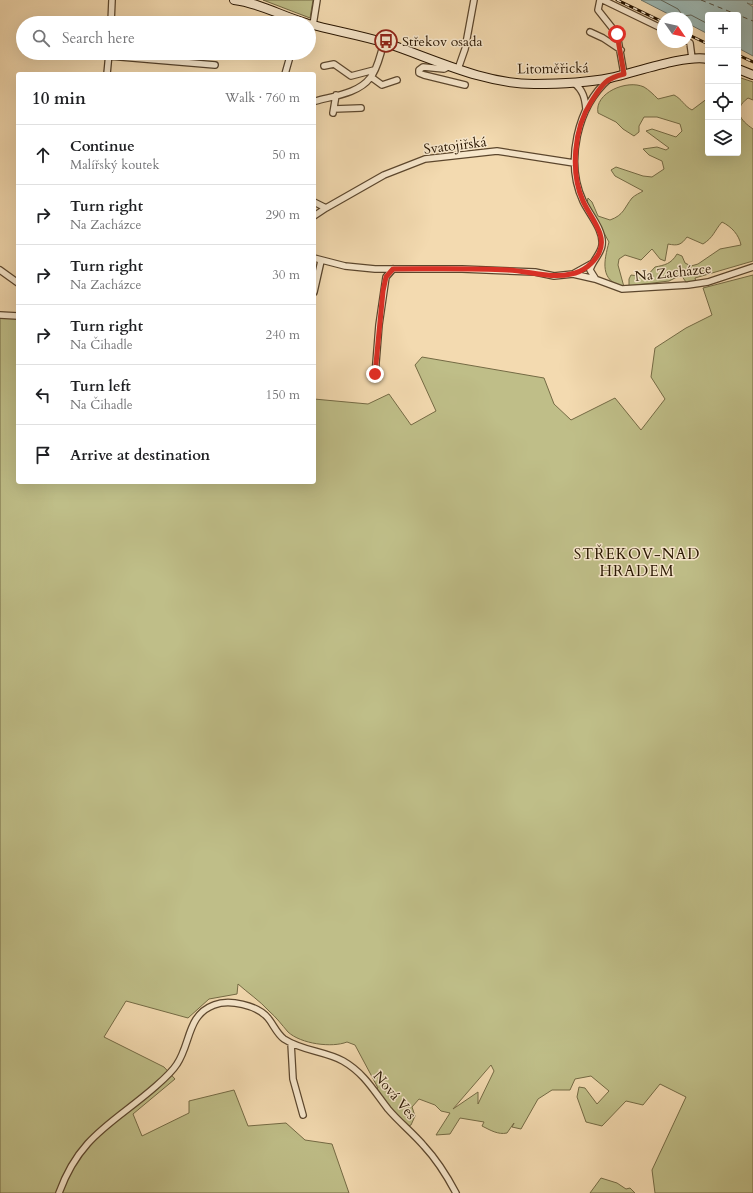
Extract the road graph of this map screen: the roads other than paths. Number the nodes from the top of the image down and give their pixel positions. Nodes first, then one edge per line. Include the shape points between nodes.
1 (112, 0) edge
2 (234, 0) edge
3 (317, 0) edge
4 (474, 0) edge
5 (601, 0) edge
6 (111, 16) edge
7 (288, 16) edge
8 (309, 16) edge
9 (316, 25) edge
10 (657, 26) edge
11 (590, 32) dead end
12 (384, 43) junction
13 (691, 48) edge
14 (621, 50) junction
15 (692, 58) junction
16 (705, 58) edge
17 (109, 60) edge
18 (162, 60) edge
19 (289, 60) edge
20 (215, 65) dead end
21 (324, 66) dead end
22 (454, 68) junction
23 (374, 70) junction
24 (741, 70) edge
25 (108, 72) edge
26 (286, 72) edge
27 (624, 74) junction
28 (753, 75) edge
29 (371, 77) junction
30 (610, 78) junction
31 (397, 80) dead end
32 (574, 83) junction
33 (465, 85) dead end
34 (336, 95) junction
35 (316, 101) dead end
36 (362, 108) dead end
37 (586, 109) junction
38 (574, 163) junction
39 (316, 203) edge
40 (326, 208) junction
41 (316, 215) edge
42 (316, 259) edge
43 (321, 260) junction
44 (591, 264) junction
45 (753, 267) edge
46 (393, 269) junction
47 (0, 270) edge
48 (573, 274) junction
49 (595, 279) junction
50 (16, 282) edge
51 (316, 283) edge
52 (0, 314) edge
53 (16, 316) edge
54 (375, 374) dead end
55 (291, 1043) junction
56 (303, 1115) dead end
57 (59, 1193) edge
58 (456, 1193) edge

1 - 6 street
2 - 7 main road, Litoměřická via 262,6
3 - 8 street
4 - 22 street via 465,49
5 - 10 street
5 - 14 street via 598,10 617,34
9 - 12 main road, Litoměřická
11 - 14 street
12 - 22 main road, Litoměřická
12 - 23 street
13 - 15 street
14 - 27 street
15 - 16 main road, Litoměřická
15 - 27 main road, Litoměřická
17 - 25 street
18 - 20 street
19 - 26 street
21 - 23 street via 334,64 351,76
22 - 32 main road, Litoměřická via 514,82
22 - 33 street via 423,67 419,73
23 - 29 street
24 - 28 main road
27 - 30 main road, Litoměřická
29 - 31 street via 382,85
29 - 34 street via 355,90
30 - 32 main road, Litoměřická
30 - 37 street
32 - 37 street via 584,96
34 - 35 street
34 - 36 street via 334,111
37 - 38 street
38 - 40 street, Svatojiřská via 497,151 425,159 384,175
38 - 44 street via 582,200 601,236 602,246
39 - 40 street
40 - 41 street, Svatojiřská
42 - 43 street
43 - 46 street via 362,268
43 - 51 street
44 - 48 street
44 - 49 street via 591,274
45 - 49 street, Na Zacházce via 708,282 688,285 622,289
46 - 48 street via 509,270 554,276
46 - 54 street via 386,277 383,291
47 - 50 street
48 - 49 street, Na Zacházce
52 - 53 street
55 - 56 street via 293,1079
55 - 57 street, Nová Ves via 282,1038 262,1012 229,1002 212,1006 193,1022 177,1064 156,1086 102,1128 81,1151 64,1178
55 - 58 street, Nová Ves via 343,1061 366,1079 388,1109 437,1162

